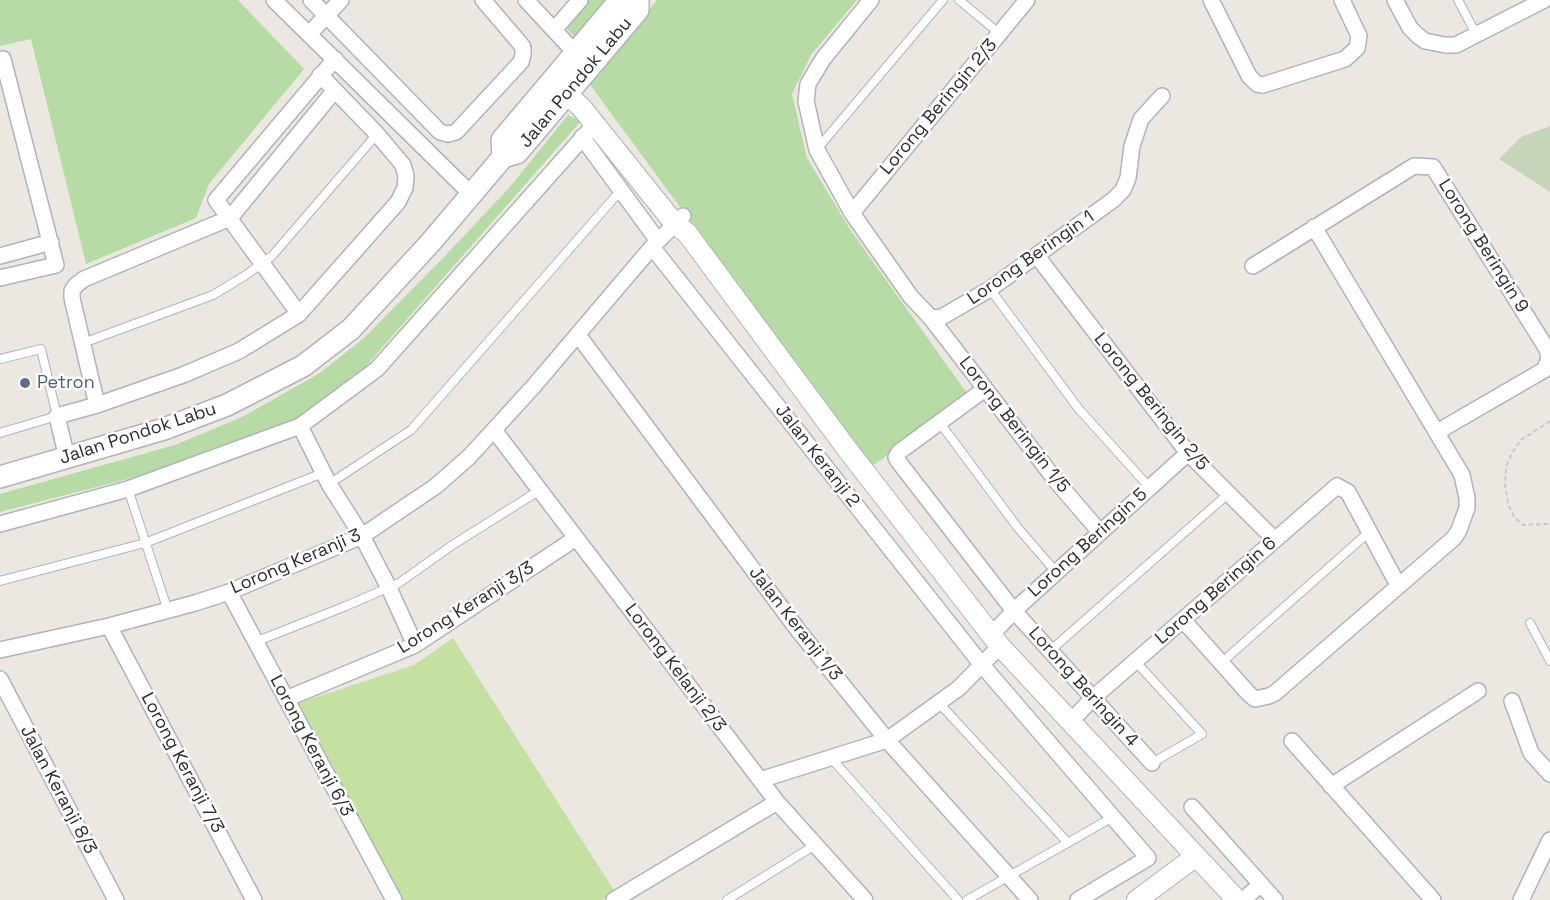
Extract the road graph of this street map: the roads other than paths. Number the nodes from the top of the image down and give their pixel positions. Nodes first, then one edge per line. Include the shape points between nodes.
1 (274, 0) edge
2 (311, 0) edge
3 (341, 0) edge
4 (483, 0) edge
5 (526, 0) edge
6 (580, 0) edge
7 (620, 0) edge
8 (638, 0) edge
9 (871, 0) edge
10 (943, 0) edge
11 (958, 0) edge
12 (1027, 0) edge
13 (1211, 0) edge
14 (1342, 0) edge
15 (1395, 0) edge
16 (1458, 0) edge
17 (1544, 0) edge
18 (1526, 4) edge
19 (327, 15) junction
20 (554, 30) junction
21 (310, 33) junction
22 (1000, 34) junction
23 (1476, 34) junction
24 (3, 59) dead end
25 (335, 59) junction
26 (582, 60) junction
27 (320, 75) junction
28 (4, 80) edge
29 (564, 82) junction
30 (335, 90) junction
31 (1162, 96) dead end
32 (589, 131) junction
33 (377, 134) junction
34 (817, 150) junction
35 (621, 190) junction
36 (472, 195) junction
37 (852, 213) junction
38 (230, 218) junction
39 (682, 224) junction
40 (1314, 227) junction
41 (51, 242) junction
42 (655, 244) junction
43 (0, 256) edge
44 (1036, 256) junction
45 (262, 264) junction
46 (1253, 266) dead end
47 (0, 278) edge
48 (990, 289) junction
49 (299, 314) junction
50 (930, 317) junction
51 (578, 335) junction
52 (83, 343) junction
53 (0, 359) edge
54 (985, 388) junction
55 (98, 405) junction
56 (57, 416) junction
57 (940, 423) junction
58 (300, 426) junction
59 (494, 430) junction
60 (0, 432) edge
61 (1437, 432) junction
62 (1188, 453) junction
63 (67, 458) junction
64 (4, 472) edge
65 (326, 479) junction
66 (1149, 487) junction
67 (128, 489) junction
68 (540, 490) junction
69 (1228, 494) junction
70 (0, 524) edge
71 (1100, 532) junction
72 (1369, 532) junction
73 (362, 536) junction
74 (576, 538) junction
75 (1275, 540) junction
76 (145, 543) junction
77 (1056, 572) junction
78 (0, 581) edge
79 (1398, 585) junction
80 (389, 588) junction
81 (229, 592) junction
82 (1014, 610) junction
83 (168, 611) junction
84 (1183, 620) junction
85 (1530, 623) dead end
86 (109, 626) junction
87 (996, 640) junction
88 (255, 642) junction
89 (415, 645) junction
90 (0, 650) edge
91 (1051, 650) junction
92 (1135, 661) junction
93 (1550, 661) edge
94 (1221, 663) junction
95 (982, 665) junction
96 (0, 679) edge
97 (1478, 691) dead end
98 (1094, 697) junction
99 (286, 699) junction
100 (1512, 701) dead end
101 (939, 703) junction
102 (1071, 721) junction
103 (887, 740) junction
104 (1292, 741) dead end
105 (830, 758) junction
106 (1152, 763) joint
107 (1550, 774) edge
108 (760, 780) junction
109 (1331, 786) junction
110 (777, 802) junction
111 (1192, 807) dead end
112 (1113, 817) junction
113 (1550, 840) edge
114 (1068, 843) junction
115 (815, 845) junction
116 (1195, 857) junction
117 (1009, 876) junction
118 (1261, 884) junction
119 (621, 898) edge
120 (859, 898) edge
121 (390, 899) edge
122 (117, 900) edge
123 (254, 900) edge
124 (727, 900) edge
125 (958, 900) edge
126 (967, 900) edge
127 (1030, 900) edge
128 (1078, 900) edge
129 (1137, 900) edge
130 (1236, 900) edge
131 (1243, 900) edge
132 (1275, 900) edge
133 (1432, 900) edge
134 (1521, 900) edge

1 - 21 street
2 - 19 street
3 - 19 street
4 - 19 street via 523,47 521,62 456,132 447,134 440,132
5 - 20 street
6 - 20 street
7 - 26 main road, Jalan Pondok Labu
8 - 26 main road, Jalan Pondok Labu via 638,10
9 - 34 street, Lorong Beringin 1/5 via 811,76 805,93
10 - 34 lane
11 - 22 lane
12 - 22 street, Lorong Beringin 2/3
13 - 14 street via 1249,76 1263,85 1345,59 1357,48 1359,36
15 - 23 street via 1410,28 1425,41 1456,45
16 - 23 lane
17 - 18 street
18 - 23 street
19 - 21 street
20 - 26 street
21 - 25 street
22 - 37 street, Lorong Beringin 2/3
24 - 28 street
25 - 27 street
25 - 36 street
26 - 29 main road, Jalan Pondok Labu
27 - 30 street
27 - 38 street via 216,200
28 - 41 street
29 - 32 street via 581,107
29 - 36 main road, Jalan Pondok Labu via 502,140 503,158
29 - 39 street via 590,97
30 - 33 street
30 - 38 street
31 - 44 street, Lorong Beringin 1 via 1141,119 1124,190
32 - 35 street, Jalan Keranji 2
32 - 39 street
32 - 58 street via 377,369
33 - 45 lane
33 - 49 street via 403,165 405,188 398,202
34 - 37 street, Lorong Beringin 1/5
35 - 42 street, Jalan Keranji 2
35 - 65 lane via 411,430
36 - 63 main road, Jalan Pondok Labu via 351,329 303,366 227,405
37 - 50 street, Lorong Beringin 1/5 via 911,297
38 - 45 street
38 - 52 street via 76,285 72,298
39 - 42 street, Lorong Keranji 3
39 - 87 street via 848,449
40 - 46 street, Lorong Beringin 9
40 - 61 street
40 - 61 street, Lorong Beringin 9 via 1414,166 1433,167 1547,349 1549,359 1544,370
41 - 43 street
41 - 47 street via 56,265
42 - 51 street, Lorong Keranji 3
42 - 95 street, Jalan Keranji 2
44 - 48 street, Lorong Beringin 1
44 - 62 street, Lorong Beringin 2/5
45 - 49 street
45 - 52 lane via 213,295
48 - 50 street, Lorong Beringin 1 via 940,318
48 - 66 lane via 1078,408
49 - 55 street via 239,351
50 - 54 street, Lorong Beringin 1/5
51 - 59 street, Lorong Keranji 3
51 - 103 street, Jalan Keranji 1/3 via 798,630
52 - 55 street
53 - 56 lane via 41,349
54 - 57 street
54 - 71 street, Lorong Beringin 1/5
55 - 56 street
56 - 60 lane
56 - 63 street
57 - 77 lane
57 - 82 street, Lorong Beringin 4 via 896,457
58 - 65 street
58 - 67 street
59 - 68 street, Lorong Kelanji 2/3
59 - 73 street, Lorong Keranji 3 via 436,486
61 - 79 street via 1462,475 1467,508 1454,538
62 - 66 street, Lorong Beringin 5
62 - 69 street, Lorong Beringin 2/5
63 - 64 main road, Jalan Pondok Labu
65 - 73 street
65 - 76 lane
66 - 71 street, Lorong Beringin 5
67 - 70 street
67 - 76 lane
68 - 74 street, Lorong Kelanji 2/3
68 - 80 lane
69 - 75 street, Lorong Beringin 2/5
69 - 91 lane
71 - 77 street, Lorong Beringin 5
72 - 75 street, Lorong Beringin 6 via 1347,492 1337,486
72 - 79 street
72 - 94 lane
73 - 80 street
73 - 81 street, Lorong Keranji 3
74 - 89 street, Lorong Keranji 3/3
74 - 108 street, Lorong Kelanji 2/3
75 - 84 street, Lorong Beringin 6
76 - 78 lane
76 - 83 lane
77 - 82 street, Lorong Beringin 5
79 - 94 street via 1269,696 1255,699
80 - 88 lane
80 - 89 street
81 - 83 street, Lorong Keranji 3
81 - 88 street, Lorong Keranji 6/3
82 - 87 street, Lorong Beringin 5
82 - 91 street, Lorong Beringin 4
83 - 86 street, Lorong Keranji 3
84 - 92 street, Lorong Beringin 6
84 - 94 street
85 - 93 lane
86 - 90 street, Lorong Keranji 3
86 - 123 street, Lorong Keranji 7/3
87 - 95 street, Lorong Beringin 5
87 - 102 street
88 - 99 street, Lorong Keranji 6/3
89 - 99 street, Lorong Keranji 3/3
91 - 98 street, Lorong Beringin 4
92 - 98 street, Lorong Beringin 6
92 - 106 lane via 1202,734
95 - 101 street, Lorong Beringin 5
95 - 112 street, Jalan Keranji 2
96 - 122 street, Jalan Keranji 8/3
97 - 109 street
98 - 102 street, Lorong Beringin 6
98 - 106 street, Lorong Beringin 4
99 - 121 street, Lorong Keranji 6/3
100 - 107 street via 1531,753
101 - 103 street, Lorong Beringin 5
101 - 114 lane
102 - 116 street
103 - 105 street, Lorong Beringin 5
103 - 117 street, Jalan Keranji 1/3
104 - 109 street
105 - 108 street, Lorong Beringin 5
105 - 125 lane
108 - 110 street, Lorong Kelanji 2/3
109 - 133 street
110 - 115 street, Lorong Kelanji 2/3
110 - 119 street
111 - 118 street
112 - 114 lane
112 - 128 street, Jalan Keranji 2 via 1149,858
113 - 134 street
114 - 117 lane
115 - 120 street, Lorong Kelanji 2/3
115 - 124 lane
116 - 129 street
116 - 130 street
117 - 126 lane
117 - 127 street, Jalan Keranji 1/3
118 - 131 street
118 - 132 street

